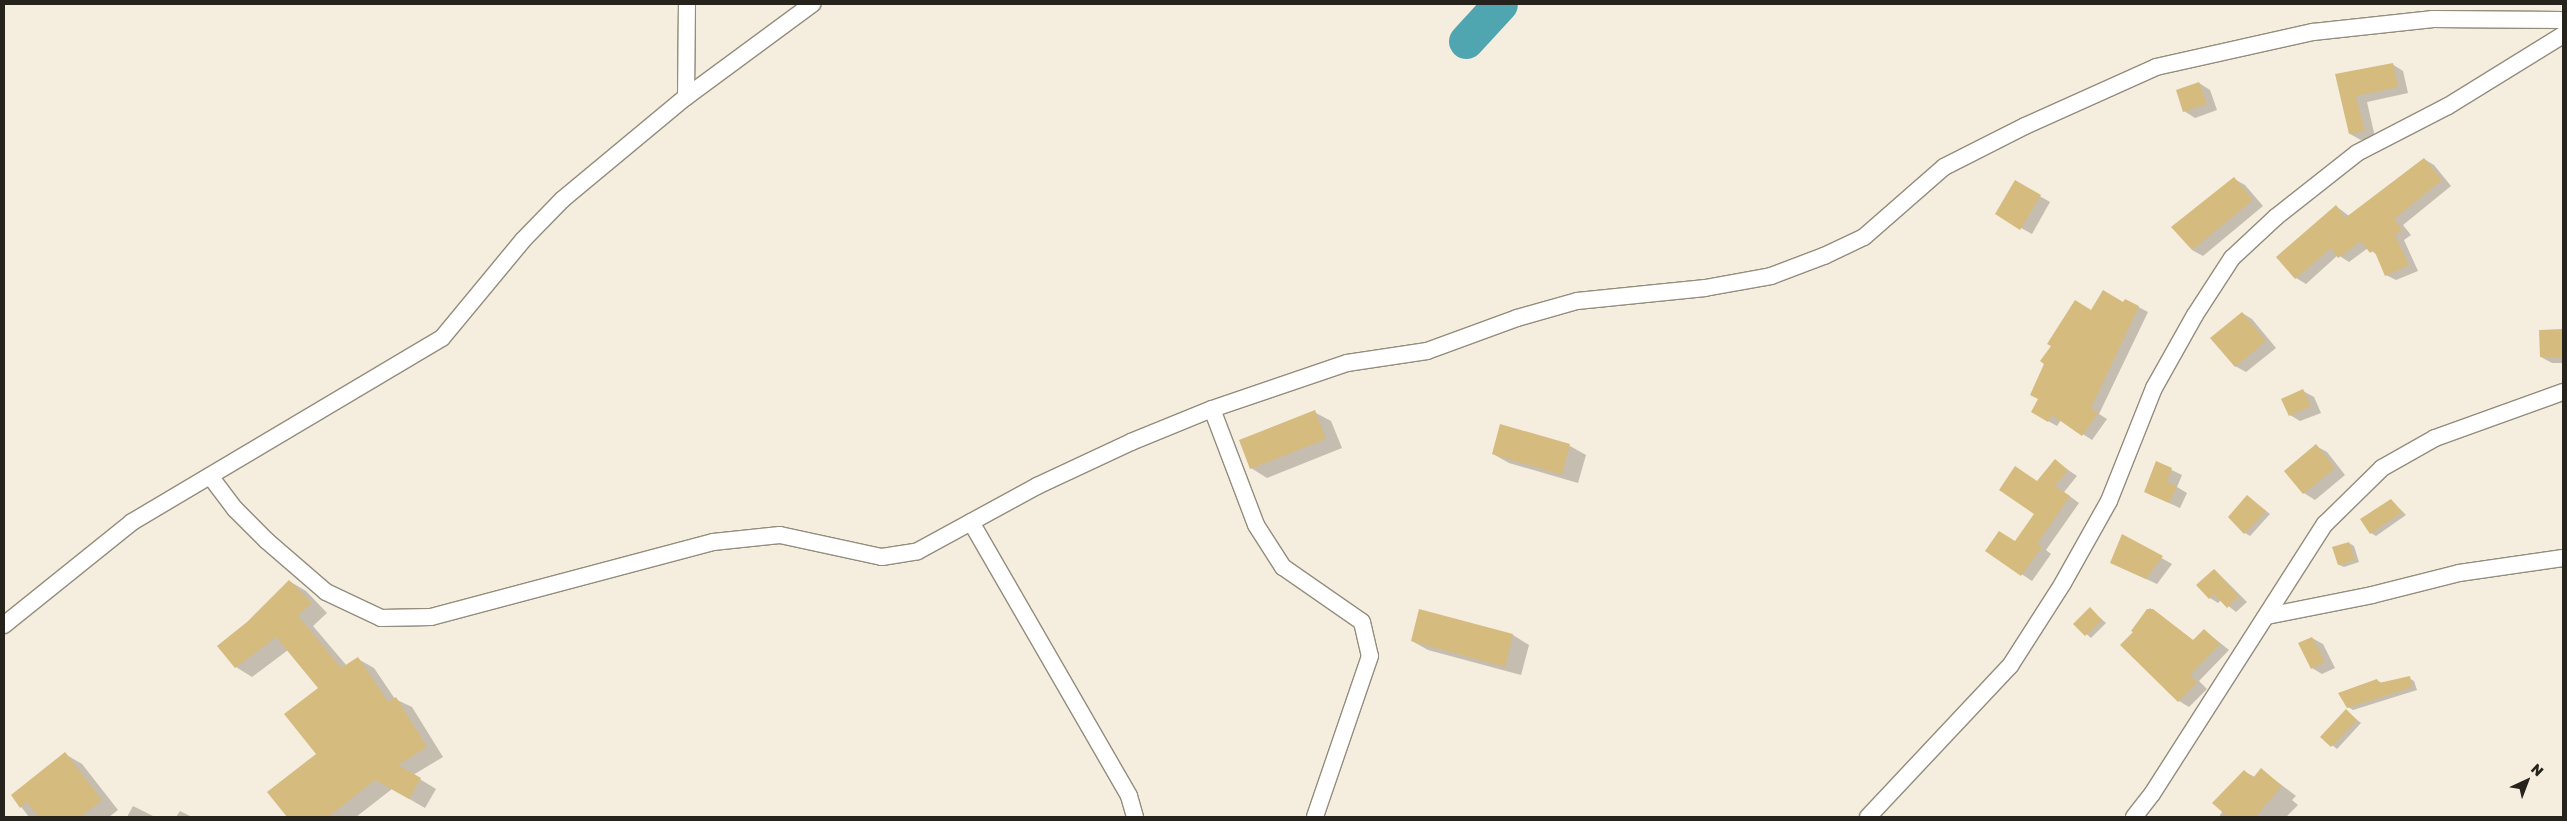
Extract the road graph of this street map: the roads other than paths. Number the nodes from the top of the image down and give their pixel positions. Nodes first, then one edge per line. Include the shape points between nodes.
1 (687, 4) edge
2 (812, 4) edge
3 (2563, 20) edge
4 (2563, 36) edge
5 (686, 97) junction
6 (2563, 392) edge
7 (1212, 408) junction
8 (210, 476) junction
9 (971, 522) junction
10 (2563, 558) edge
11 (2267, 616) junction
12 (5, 622) edge
13 (1135, 817) edge
14 (1315, 817) edge
15 (1868, 817) edge
16 (2134, 817) edge

1 - 5 street
2 - 5 street
3 - 7 street via 2433,19 2312,32 2156,67 2025,126 1944,167 1864,237 1771,276 1705,288 1577,302 1517,318 1426,352 1348,363
4 - 15 street via 2448,106 2357,153 2276,217 2232,258 2154,388 2109,501 2063,583 2010,666
5 - 8 street via 563,199 523,240 442,338
6 - 11 street via 2435,438 2382,468 2325,524
7 - 9 street via 1131,442
7 - 14 street via 1256,525 1283,567 1362,622 1370,656
8 - 9 street via 235,509 326,592 381,618 431,617 713,542 780,535 882,557 918,551
8 - 12 street via 132,522
9 - 13 street via 1129,796
10 - 11 street via 2459,573
11 - 16 street

